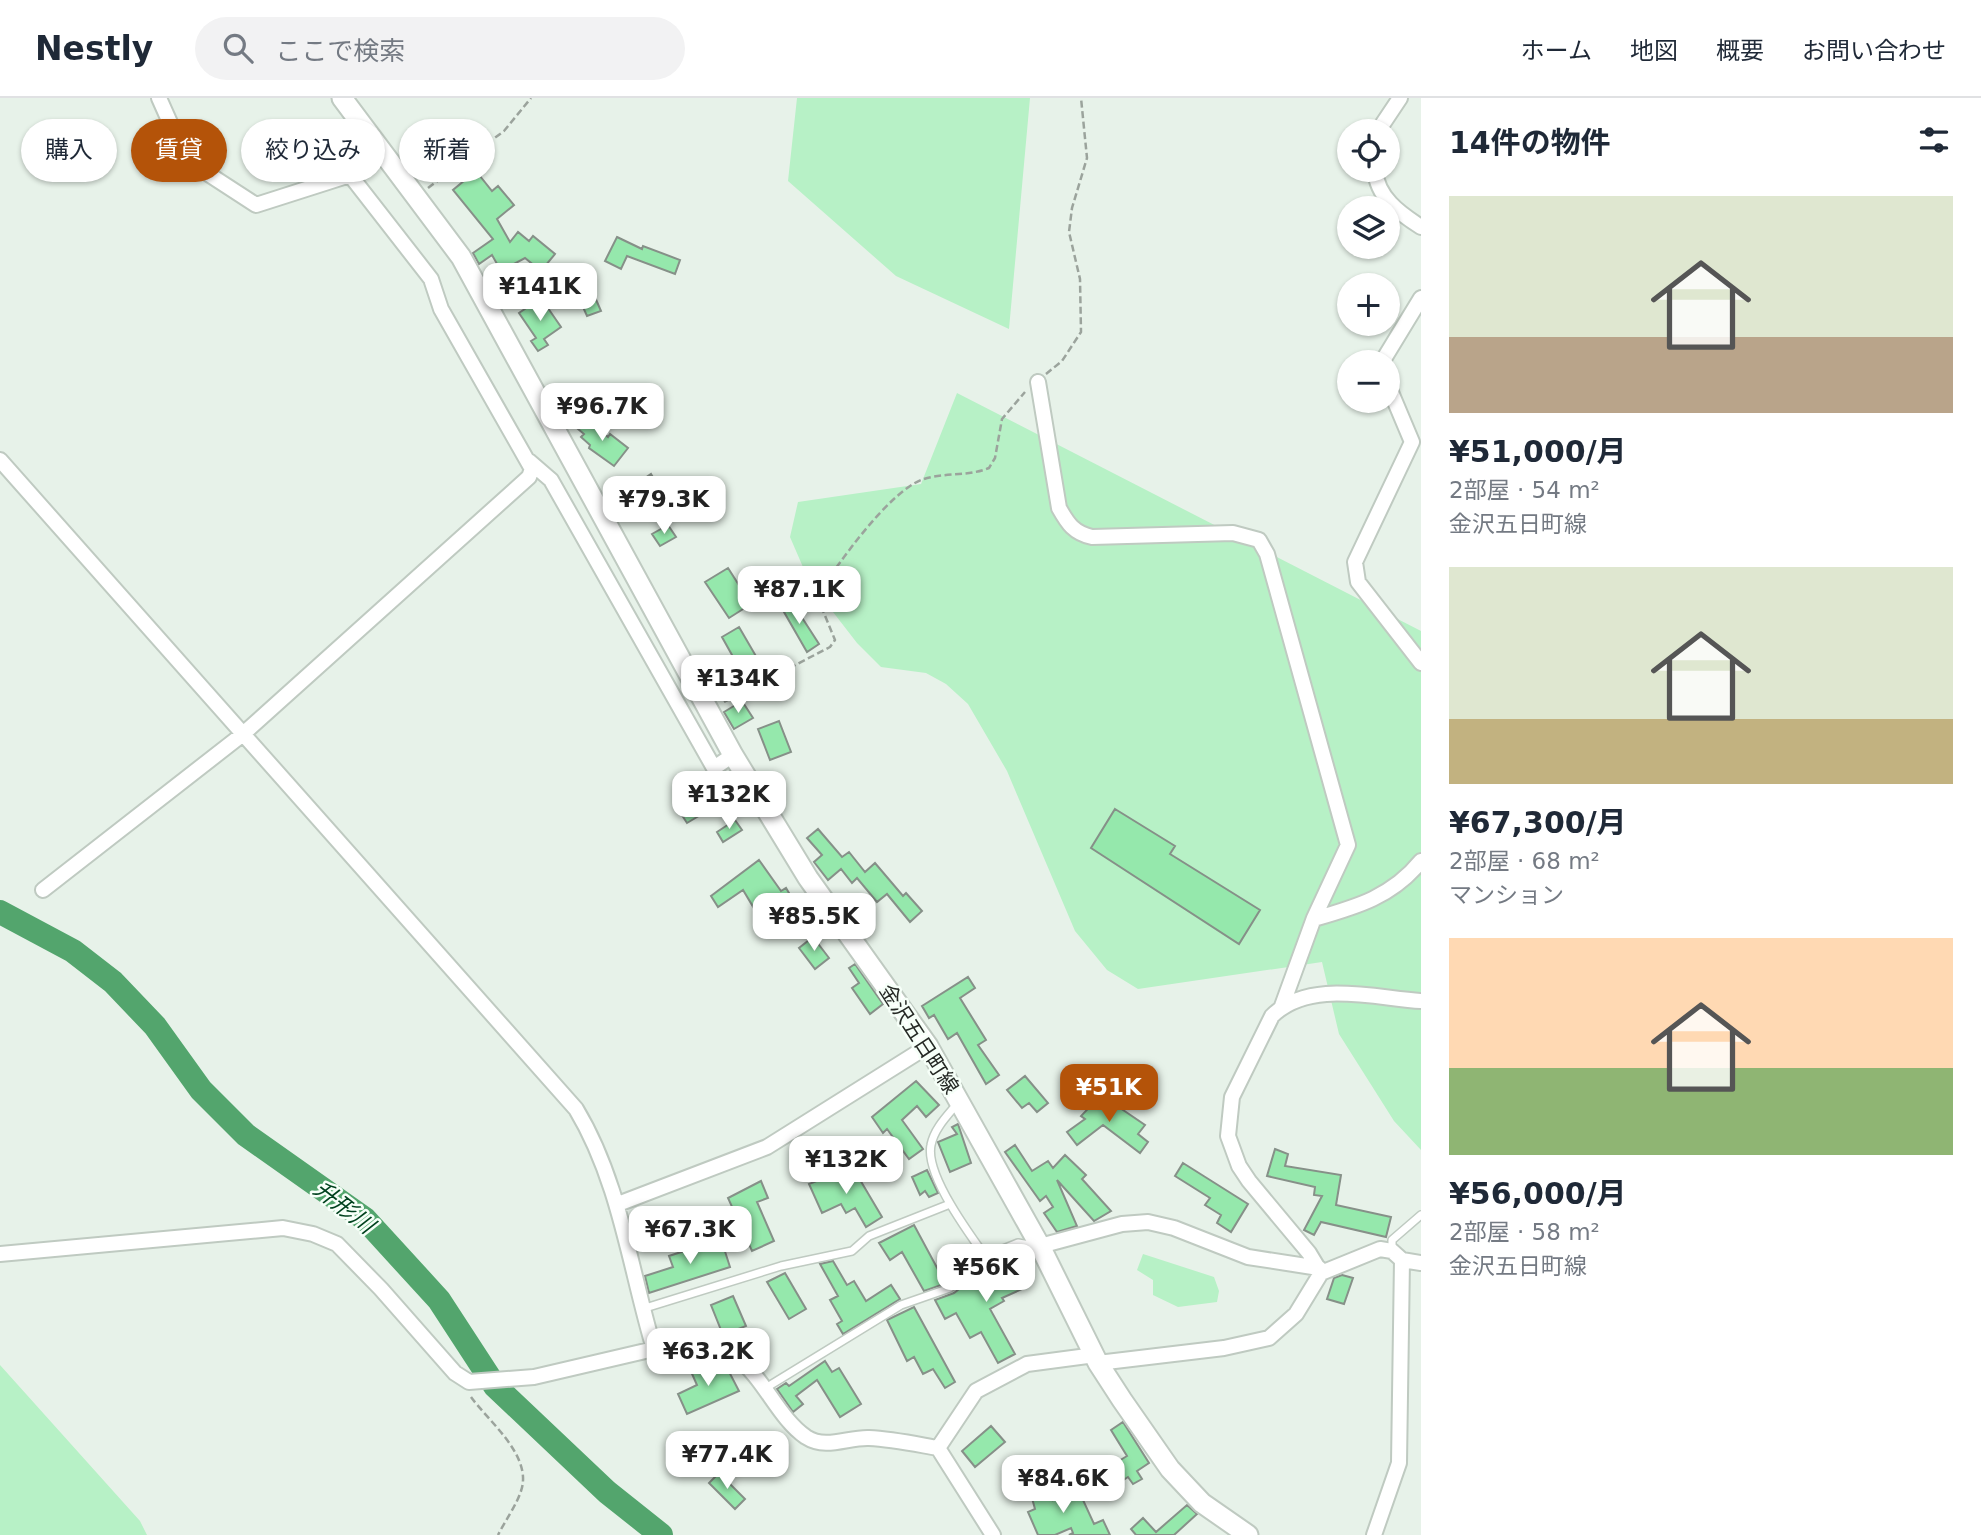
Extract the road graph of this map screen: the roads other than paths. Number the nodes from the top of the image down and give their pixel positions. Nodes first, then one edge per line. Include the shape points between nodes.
1 (159, 98) edge
2 (342, 98) edge
3 (1400, 98) edge
4 (1386, 119) edge
5 (1377, 182) edge
6 (1421, 227) edge
7 (1421, 298) edge
8 (1389, 350) edge
9 (1038, 382) road end
10 (1400, 413) edge
11 (0, 460) edge
12 (529, 461) junction
13 (1421, 663) edge
14 (243, 734) junction
15 (733, 755) junction
16 (1421, 861) edge
17 (43, 890) dead end
18 (1314, 919) junction
19 (1421, 1002) edge
20 (1282, 1006) junction
21 (928, 1046) junction
22 (959, 1100) junction
23 (618, 1203) junction
24 (950, 1204) junction
25 (1421, 1215) edge
26 (1040, 1246) junction
27 (0, 1254) edge
28 (986, 1256) junction
29 (1397, 1256) junction
30 (1421, 1263) edge
31 (1320, 1271) junction
32 (1001, 1278) dead end
33 (642, 1310) junction
34 (654, 1349) junction
35 (1096, 1359) junction
36 (763, 1389) junction
37 (938, 1448) junction
38 (993, 1535) edge
39 (1248, 1535) edge
40 (1374, 1535) edge

1 - 12 street via 184,153 196,166 256,205 350,175 431,279 440,309
2 - 15 main road, 金沢五日町線 via 461,257
3 - 4 street
5 - 6 street via 1395,210
7 - 8 street
9 - 18 street via 1059,508 1080,534 1233,533 1258,540 1267,554 1348,845
10 - 13 street via 1412,442 1355,562 1358,582
11 - 14 street
12 - 14 street via 529,477
12 - 15 street via 551,480 714,768
14 - 17 street
14 - 23 street via 576,1109
15 - 21 main road, 金沢五日町線 via 808,878
16 - 18 street via 1410,875 1367,904
18 - 20 street
19 - 20 street via 1309,994
20 - 31 street via 1272,1016 1232,1097 1228,1136 1249,1181
21 - 22 main road, 金沢五日町線
21 - 23 street via 758,1151
22 - 24 lane via 931,1143 930,1159
22 - 26 main road, 金沢五日町線
23 - 33 street
24 - 28 lane
24 - 33 lane via 869,1236 852,1251 791,1263
25 - 29 lane via 1392,1240
26 - 28 lane via 1018,1243
26 - 31 street via 1122,1224 1148,1222 1248,1257
26 - 35 main road, 金沢五日町線
27 - 34 street via 283,1228 337,1244 455,1373 470,1382 534,1377
28 - 32 lane
28 - 36 lane via 950,1288 901,1305
29 - 30 street
29 - 31 street via 1380,1249
29 - 40 street via 1399,1463
31 - 35 street via 1296,1314 1269,1338 1224,1349
33 - 34 street
34 - 36 street via 669,1359 716,1352 734,1356
35 - 37 street via 1027,1364 976,1391
35 - 39 main road, 金沢五日町線 via 1170,1469 1202,1503
36 - 37 street via 808,1438 827,1444 866,1438
37 - 38 street

